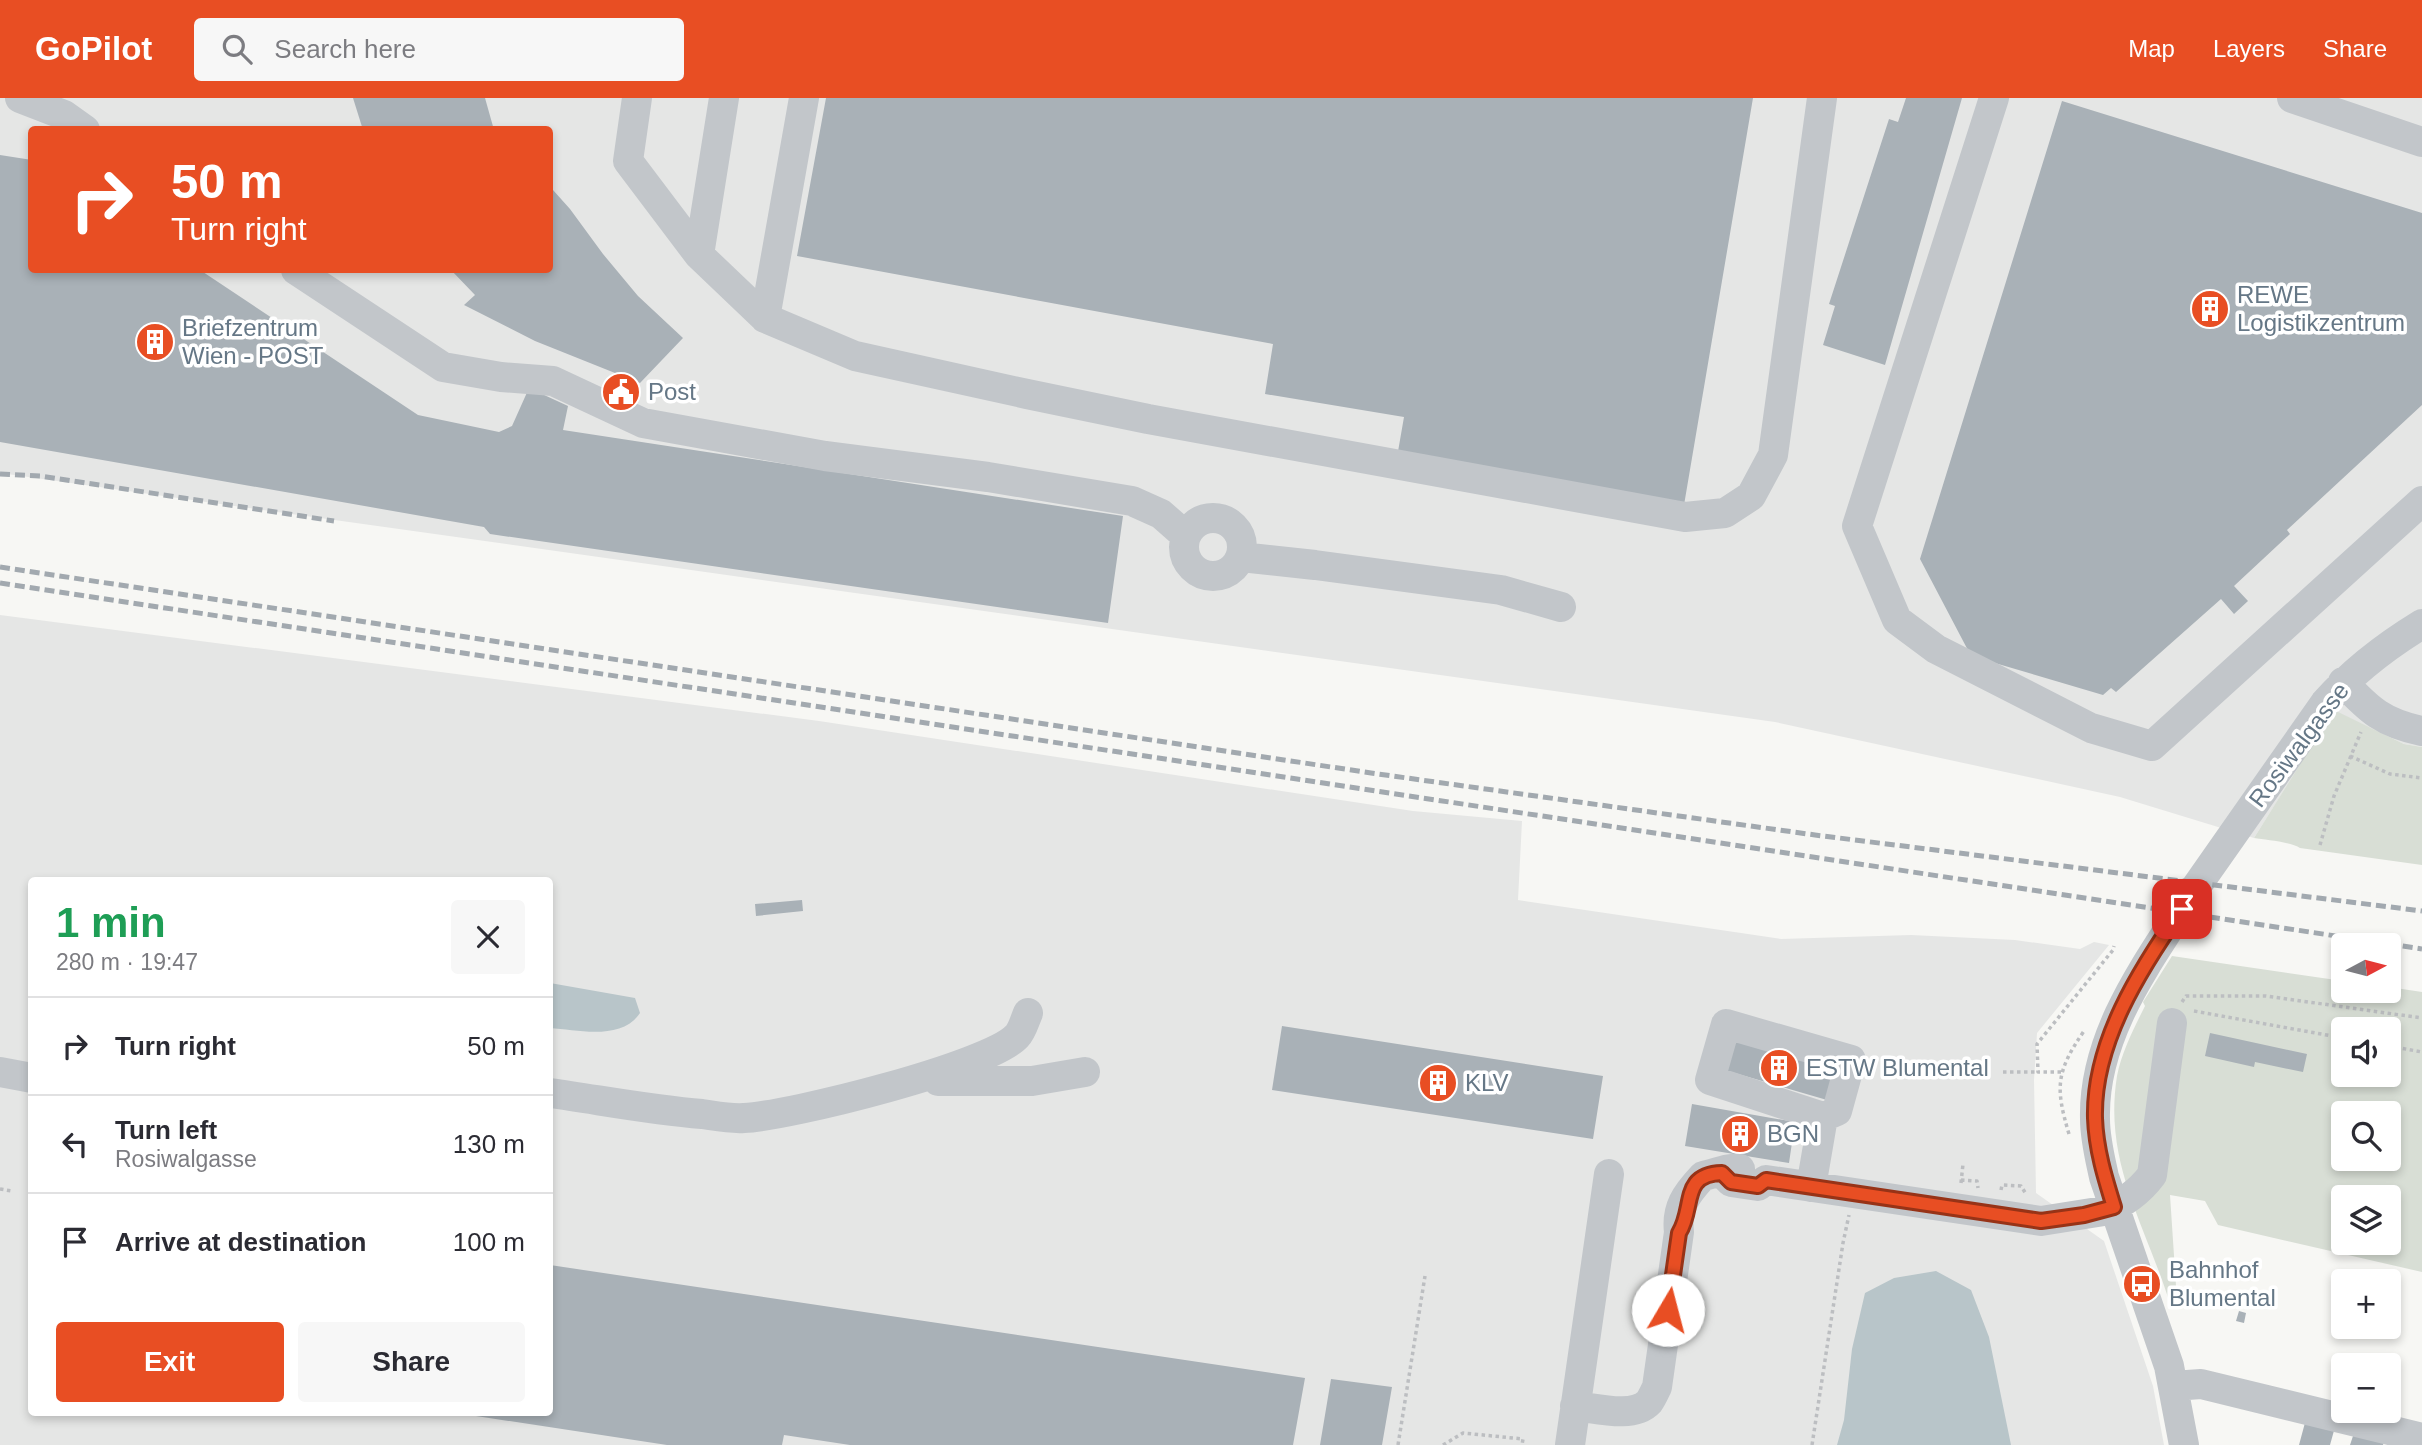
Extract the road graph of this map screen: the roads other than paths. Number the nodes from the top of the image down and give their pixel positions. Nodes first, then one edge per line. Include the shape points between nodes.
1 (20, 98) edge
2 (636, 98) edge
3 (724, 98) edge
4 (804, 98) edge
5 (1822, 98) edge
6 (1994, 98) edge
7 (2292, 98) edge
8 (79, 126) edge
9 (2422, 142) edge
10 (699, 254) junction
11 (301, 273) edge
12 (765, 318) junction
13 (2422, 501) edge
14 (1186, 536) junction
15 (1241, 557) junction
16 (1561, 607) dead end
17 (2422, 624) edge
18 (2343, 682) junction
19 (2422, 731) edge
20 (1028, 1013) dead end
21 (2175, 1016) road end
22 (0, 1072) edge
23 (1085, 1072) dead end
24 (28, 1077) edge
25 (910, 1081) junction
26 (553, 1093) edge
27 (1823, 1117) junction
28 (1609, 1174) dead end
29 (1811, 1187) junction
30 (2114, 1207) junction
31 (2171, 1376) junction
32 (2331, 1401) edge
33 (1575, 1406) junction
34 (2401, 1418) edge
35 (2422, 1423) edge
36 (2422, 1438) edge
37 (1570, 1445) edge
38 (2184, 1445) edge

1 - 8 street
2 - 10 street via 628,160
3 - 10 street
4 - 12 street
5 - 12 street via 1773,456 1751,496 1725,513 1685,517 1041,397 855,356
6 - 13 street via 1857,526 1897,620 1936,649 2091,728 2151,746
7 - 9 street
10 - 12 street
11 - 14 street via 443,367 553,381 643,423 825,456 1132,501 1161,514
14 - 15 street via 1199,521 1228,522 1241,537
14 - 15 street via 1185,555 1203,575 1230,572
15 - 16 street via 1501,590
17 - 18 street, Rosiwalgasse
18 - 19 street via 2371,712
18 - 30 street, Rosiwalgasse via 2308,725 2152,953 2110,1034 2102,1058 2095,1120
20 - 25 street via 1018,1036 1002,1047
21 - 30 street via 2151,1175
22 - 24 street
23 - 25 street via 1032,1081
25 - 26 street via 744,1118
27 - 27 street via 1837,1111 1852,1060 1726,1024 1710,1080
27 - 29 street
28 - 33 street
29 - 30 street via 2041,1221
29 - 33 street via 1766,1180 1758,1186 1731,1182 1722,1173 1703,1177 1688,1196 1686,1222 1679,1233 1657,1387 1650,1401 1631,1410
30 - 31 street, Rosiwalgasse
31 - 32 street via 2199,1367
31 - 36 street
31 - 38 street, Rosiwalgasse
33 - 37 street
34 - 35 street

